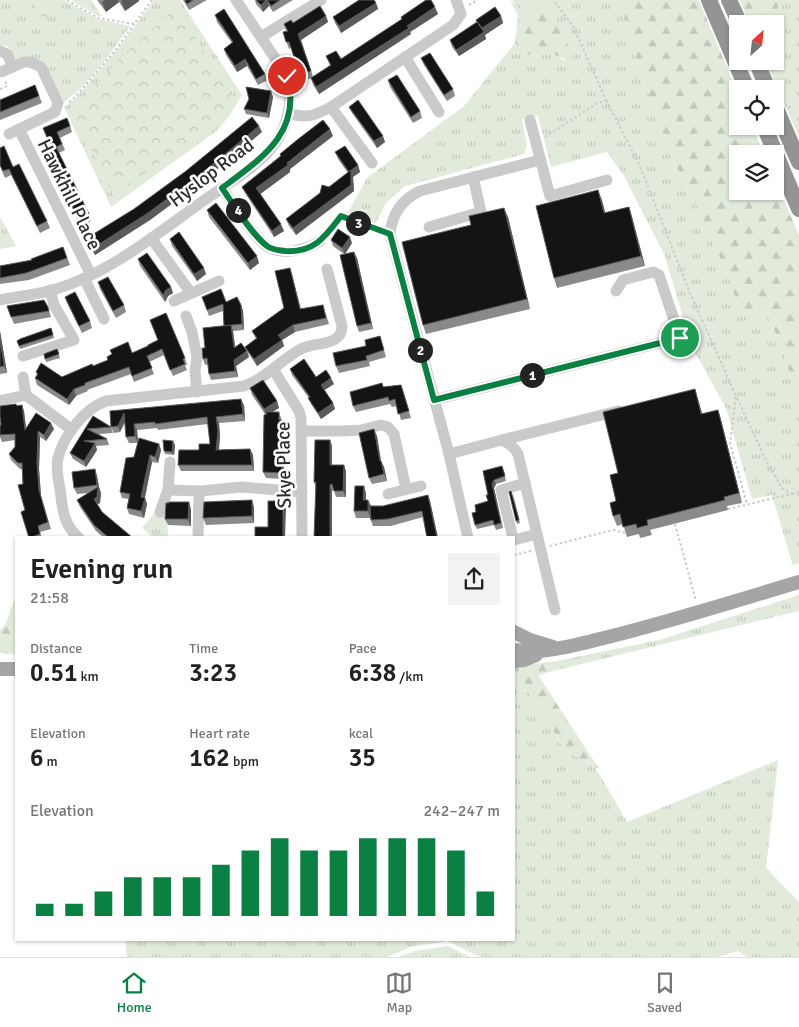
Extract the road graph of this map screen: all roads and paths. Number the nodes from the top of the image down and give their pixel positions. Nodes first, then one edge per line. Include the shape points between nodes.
1 (67, 0) edge
2 (152, 0) edge
3 (236, 0) edge
4 (321, 0) edge
5 (456, 0) edge
6 (553, 0) edge
7 (709, 0) edge
8 (729, 0) edge
9 (736, 15) edge
10 (134, 24) junction
11 (261, 37) junction
12 (0, 51) edge
13 (405, 57) junction
14 (13, 67) junction
15 (1, 72) edge
16 (743, 80) edge
17 (606, 100) junction
18 (58, 107) junction
19 (331, 107) junction
20 (439, 112) dead end
21 (289, 114) junction
22 (530, 120) dead end
23 (784, 127) edge
24 (768, 135) edge
25 (536, 144) junction
26 (540, 160) junction
27 (799, 162) edge
28 (372, 163) dead end
29 (473, 178) junction
30 (607, 180) dead end
31 (222, 188) junction
32 (799, 209) edge
33 (429, 226) dead end
34 (390, 234) junction
35 (151, 238) junction
36 (320, 241) joint
37 (327, 269) dead end
38 (87, 276) junction
39 (219, 281) dead end
40 (50, 290) junction
41 (616, 291) dead end
42 (191, 293) junction
43 (0, 300) edge
44 (174, 301) dead end
45 (186, 316) dead end
46 (104, 318) dead end
47 (23, 356) dead end
48 (273, 369) junction
49 (23, 377) dead end
50 (197, 392) junction
51 (26, 395) junction
52 (736, 396) junction
53 (3, 400) dead end
54 (434, 400) junction
55 (629, 408) edge
56 (72, 430) junction
57 (302, 430) junction
58 (502, 440) junction
59 (449, 454) junction
60 (170, 462) dead end
61 (525, 483) junction
62 (421, 486) dead end
63 (406, 489) junction
64 (168, 490) junction
65 (199, 491) junction
66 (302, 492) junction
67 (799, 492) edge
68 (388, 494) dead end
69 (792, 494) junction
70 (747, 504) junction
71 (728, 509) dead end
72 (160, 512) dead end
73 (675, 524) dead end
74 (626, 532) edge
75 (537, 534) junction
76 (77, 536) edge
77 (198, 536) edge
78 (302, 536) edge
79 (468, 536) edge
80 (512, 536) edge
81 (515, 539) edge
82 (541, 548) junction
83 (515, 555) edge
84 (799, 582) edge
85 (696, 601) dead end
86 (555, 610) dead end
87 (515, 632) edge
88 (556, 648) junction
89 (515, 650) edge
90 (515, 662) edge
91 (0, 669) edge
92 (15, 669) edge

1 - 10 path via 98,18
2 - 10 path
3 - 11 street, Hyslop Road
4 - 11 street
5 - 13 street via 461,14 457,22
6 - 17 path via 573,26
7 - 16 highway
8 - 9 highway
10 - 18 path via 74,98
11 - 21 street, Hyslop Road via 287,76
12 - 14 street via 7,54
13 - 19 street
13 - 20 street
14 - 15 street
14 - 18 street via 24,62 41,67
17 - 25 path
17 - 52 path via 639,164
18 - 38 street, Hawkhill Place via 55,112 14,132
19 - 21 street via 309,117
19 - 28 street
21 - 31 street, Hyslop Road via 280,136 265,156
22 - 25 street
23 - 27 highway
24 - 32 highway
25 - 26 street
26 - 29 street
26 - 30 street via 550,196
29 - 33 street via 481,212
29 - 34 street via 411,195 394,215
31 - 35 street, Hyslop Road
31 - 36 street via 258,237 271,248 297,251
34 - 36 path via 341,216
34 - 54 street
35 - 38 street, Hyslop Road
35 - 42 street
37 - 48 street via 342,326 341,334 336,339 301,349
38 - 40 street, Hyslop Road
38 - 46 street, Hawkhill Place
39 - 42 street
40 - 43 street, Hyslop Road
40 - 47 street via 54,305 74,340
41 - 54 street via 623,280 653,272 659,276 680,338
42 - 44 street
45 - 50 street via 197,357
48 - 50 street via 244,386
48 - 57 street, Skye Place via 299,411
49 - 51 street
50 - 56 street via 106,401 87,412
51 - 53 street
51 - 56 street
52 - 69 path via 769,466 782,488
52 - 70 path via 730,443
54 - 59 street
55 - 58 street
56 - 76 street via 58,459 58,470 64,514 69,528
57 - 63 street via 342,432 388,427 394,434
57 - 66 street, Skye Place
58 - 59 street
58 - 61 street via 511,444 518,454
59 - 79 street
60 - 64 street
61 - 75 street
61 - 80 street via 500,490
62 - 63 street
63 - 68 street
64 - 65 street
64 - 72 street
65 - 66 street via 241,488
65 - 77 street
66 - 78 street, Skye Place
67 - 69 path
69 - 70 path
70 - 71 path
73 - 85 path
74 - 82 path via 613,530
75 - 81 street
75 - 82 street
82 - 83 path
82 - 86 street
84 - 88 main road via 645,629
87 - 88 main road
88 - 89 main road via 531,652
88 - 90 main road
91 - 92 main road

